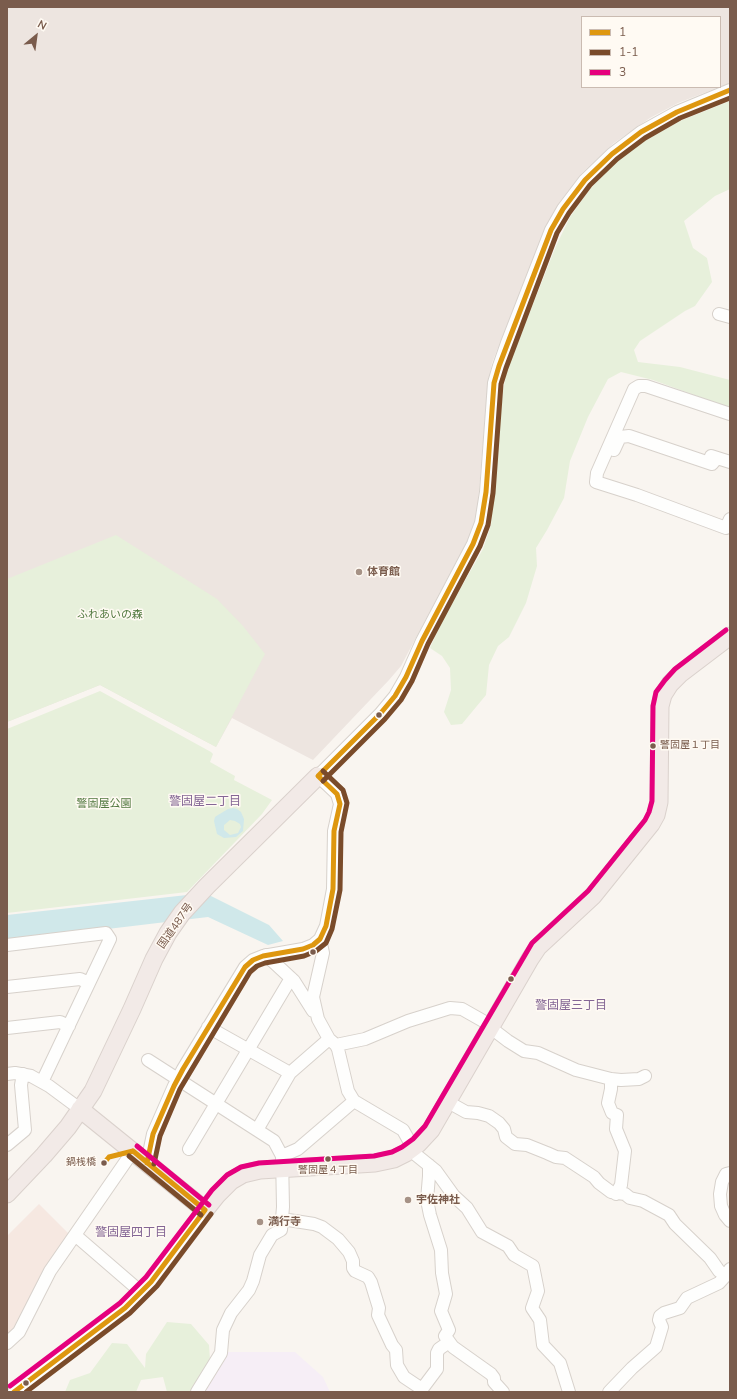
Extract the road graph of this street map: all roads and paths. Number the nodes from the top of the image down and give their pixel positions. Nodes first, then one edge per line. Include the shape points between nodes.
1 (730, 90) edge
2 (730, 414) edge
3 (619, 425) junction
4 (717, 458) junction
5 (730, 462) edge
6 (597, 473) junction
7 (730, 519) edge
8 (730, 636) edge
9 (318, 776) junction
10 (320, 938) junction
11 (7, 945) edge
12 (266, 955) junction
13 (290, 978) junction
14 (89, 982) junction
15 (7, 987) edge
16 (318, 1019) junction
17 (69, 1026) junction
18 (208, 1027) junction
19 (492, 1027) junction
20 (7, 1028) edge
21 (332, 1042) junction
22 (248, 1050) junction
23 (148, 1060) dead end
24 (290, 1073) junction
25 (7, 1074) edge
26 (23, 1074) junction
27 (645, 1076) dead end
28 (612, 1079) junction
29 (177, 1080) junction
30 (42, 1082) junction
31 (354, 1101) junction
32 (448, 1102) junction
33 (216, 1104) junction
34 (80, 1109) junction
35 (257, 1130) junction
36 (7, 1145) edge
37 (189, 1149) dead end
38 (412, 1149) junction
39 (133, 1151) junction
40 (147, 1162) junction
41 (282, 1162) junction
42 (429, 1165) junction
43 (730, 1173) edge
44 (7, 1194) edge
45 (616, 1194) junction
46 (205, 1210) junction
47 (282, 1219) junction
48 (730, 1221) edge
49 (75, 1235) junction
50 (728, 1271) edge
51 (141, 1292) junction
52 (449, 1342) junction
53 (7, 1343) edge
54 (7, 1386) edge
55 (422, 1390) edge
56 (14, 1392) edge
57 (197, 1392) edge
58 (503, 1392) edge
59 (569, 1392) edge
60 (609, 1392) edge

1 - 9 street via 676,112 641,132 612,154 585,180 559,216 551,230 494,383 486,492 481,523 473,544 395,696
2 - 3 street via 646,386 639,386 634,389
3 - 4 street
3 - 6 street
4 - 5 street
4 - 6 street via 712,464 629,436 620,437 605,469
6 - 7 street via 596,482 726,528
8 - 19 highway via 680,674 663,695 660,706 659,802 651,824 593,896 538,947
9 - 10 street via 337,794 340,804 334,831 333,889 326,926
9 - 34 highway, 国道487号 via 182,913 154,959 93,1091
10 - 12 street via 313,945 303,949
10 - 16 street via 323,953 313,997
11 - 14 street via 106,933 110,939
12 - 13 street
12 - 18 street via 253,960 245,967
13 - 16 street
13 - 22 street
14 - 15 street via 80,979
14 - 17 street
16 - 21 street
17 - 20 street via 60,1022
17 - 30 street
18 - 22 street
18 - 29 street
19 - 21 street via 462,1009 450,1008 408,1021 365,1039
19 - 28 street via 524,1051 538,1053 576,1070
19 - 32 highway
21 - 24 street
21 - 31 street via 348,1091
22 - 24 street
22 - 33 street
23 - 29 street
24 - 35 street
25 - 26 street
26 - 30 street
26 - 36 street via 21,1085 25,1130
27 - 28 street via 640,1079
28 - 45 street via 608,1103 612,1113 617,1115 616,1130 626,1151 621,1185
29 - 33 street
29 - 40 street via 153,1134
30 - 34 street
31 - 38 street via 403,1130
31 - 41 street
32 - 38 highway via 431,1130
32 - 45 street via 466,1112 478,1112 489,1116 499,1123 506,1137 515,1144 527,1145 565,1158
33 - 35 street
33 - 37 street
34 - 39 highway
34 - 44 highway, 国道487号 via 44,1156
35 - 41 street via 274,1141
38 - 41 highway via 394,1159 375,1163
38 - 42 street
39 - 40 highway
39 - 49 street
40 - 46 highway
41 - 46 highway via 243,1174 231,1181
41 - 47 street
42 - 52 street via 427,1200 441,1250 446,1294 441,1311 449,1330 445,1336
42 - 59 street via 467,1208 482,1232 508,1246 514,1255 533,1266 538,1291 532,1308 540,1320 543,1345 560,1363
43 - 48 street via 726,1174 722,1182 720,1194 721,1206
45 - 50 street via 624,1194 642,1201 669,1215 710,1258 719,1272
46 - 51 street
47 - 55 street via 322,1227 338,1239 349,1252 355,1271 368,1277 371,1282 379,1308 378,1315 396,1350 397,1365 404,1376
47 - 57 street via 281,1230 272,1235 260,1255 249,1290 231,1313 223,1330 221,1353
49 - 51 street
49 - 53 street via 50,1271 19,1332
50 - 60 street via 719,1283 687,1298 680,1308 660,1316 662,1327 656,1347
51 - 56 street via 125,1308
52 - 55 street via 439,1349 436,1369
52 - 58 street via 452,1347 491,1374
54 - 56 street

